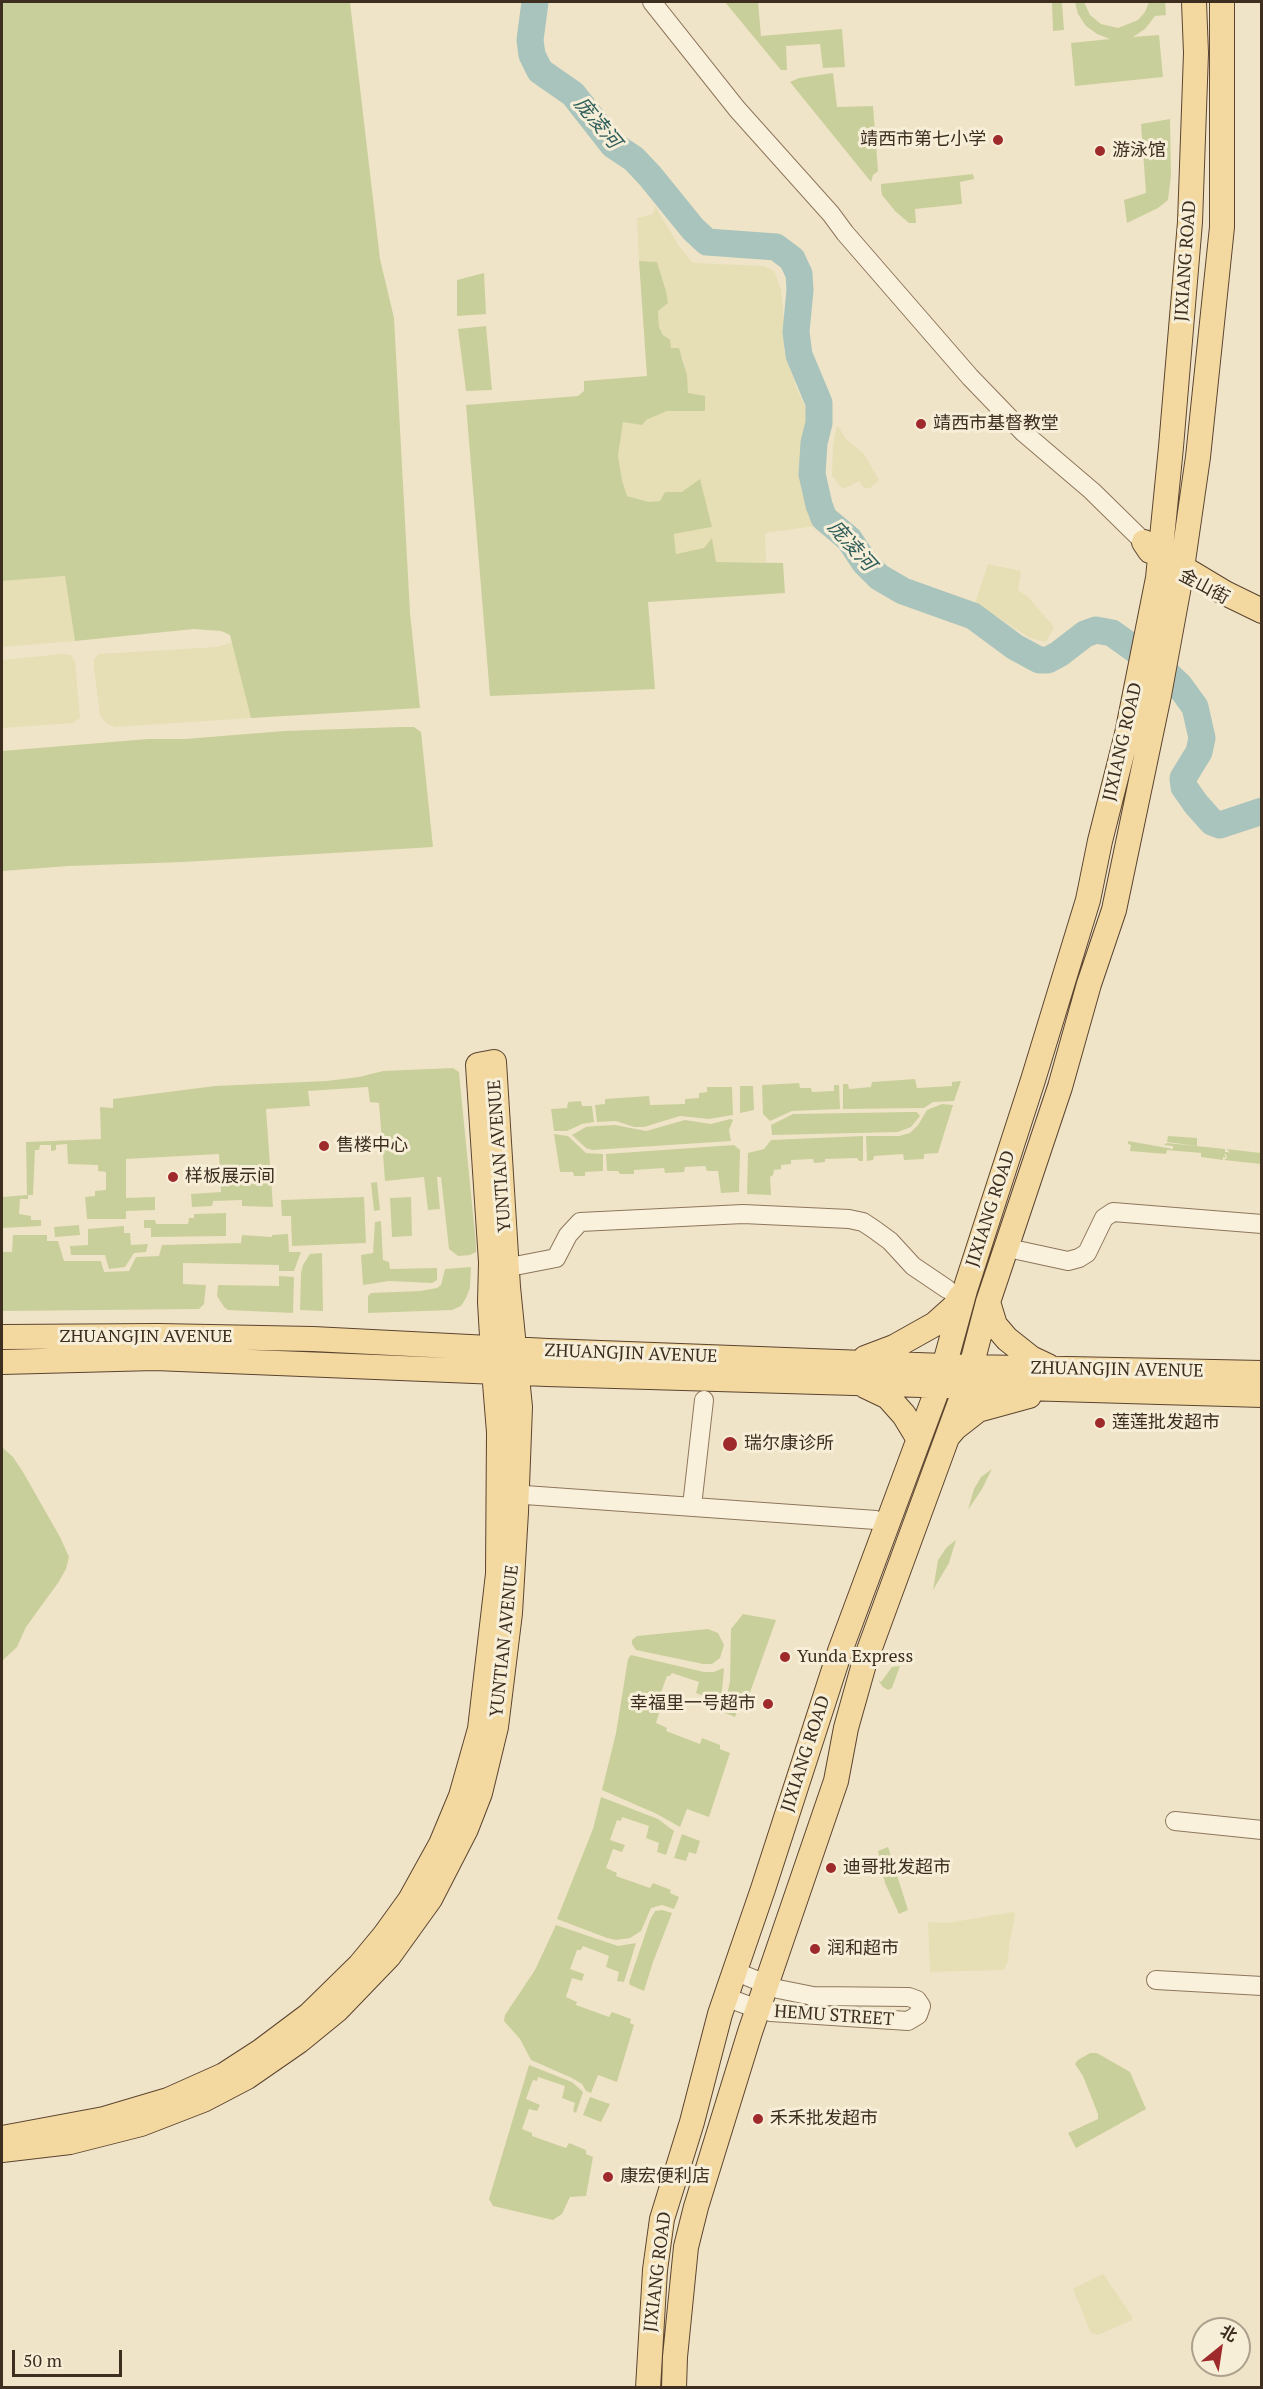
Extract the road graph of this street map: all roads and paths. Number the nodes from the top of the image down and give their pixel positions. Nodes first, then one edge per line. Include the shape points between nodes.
1 (652, 2) edge
2 (1194, 2) edge
3 (1222, 2) edge
4 (1222, 50) junction
5 (1196, 53) junction
6 (1193, 155) junction
7 (1222, 156) junction
8 (1163, 559) junction
9 (1262, 611) edge
10 (1262, 617) edge
11 (1160, 629) junction
12 (1262, 1224) edge
13 (1017, 1250) dead end
14 (520, 1265) dead end
15 (956, 1289) junction
16 (988, 1302) junction
17 (2, 1337) edge
18 (504, 1360) junction
19 (2, 1362) edge
20 (855, 1372) junction
21 (1262, 1373) edge
22 (941, 1375) junction
23 (968, 1376) junction
24 (1054, 1379) junction
25 (1262, 1395) edge
26 (704, 1400) dead end
27 (918, 1438) junction
28 (946, 1440) junction
29 (525, 1495) dead end
30 (692, 1506) junction
31 (876, 1521) dead end
32 (1174, 1821) dead end
33 (1262, 1830) edge
34 (770, 1865) junction
35 (804, 1878) junction
36 (734, 1971) junction
37 (1156, 1980) dead end
38 (768, 1984) junction
39 (1262, 1986) edge
40 (725, 1997) junction
41 (758, 2009) junction
42 (2, 2138) edge
43 (2, 2150) edge
44 (648, 2388) edge
45 (674, 2388) edge

1 - 8 street via 737,109 970,377 1024,433
2 - 5 main road, JIXIANG ROAD
3 - 4 main road, JIXIANG ROAD
4 - 5 main road
4 - 7 main road, JIXIANG ROAD
5 - 6 main road, JIXIANG ROAD
6 - 7 main road
6 - 8 main road, JIXIANG ROAD
7 - 8 main road, JIXIANG ROAD via 1222,227 1198,457
8 - 9 main road, 金山街
8 - 10 main road, 金山街
8 - 11 main road, JIXIANG ROAD
11 - 15 main road, JIXIANG ROAD via 1136,683 1088,900 1033,1080
11 - 16 main road, JIXIANG ROAD via 1159,695 1114,910
12 - 13 street via 1113,1212 1104,1218 1087,1253 1079,1258 1068,1261
14 - 15 street via 556,1258 580,1222 743,1214 849,1219 875,1230 913,1266
15 - 20 main road via 954,1307 935,1324
15 - 22 main road, JIXIANG ROAD
16 - 23 main road, JIXIANG ROAD
16 - 24 main road via 995,1325 1007,1339
17 - 18 main road, ZHUANGJIN AVENUE via 313,1339
18 - 18 main road, YUNTIAN AVENUE via 508,1287 494,1062 478,1065 491,1262 490,1302
18 - 19 main road, ZHUANGJIN AVENUE via 155,1358
18 - 20 main road, ZHUANGJIN AVENUE
18 - 42 main road, YUNTIAN AVENUE via 498,1406 498,1566 480,1729 456,1810 410,1900 360,1965 321,2005 224,2075 124,2115
18 - 43 main road, YUNTIAN AVENUE via 520,1407 515,1551 496,1727 476,1802 430,1899 389,1956 337,2010 247,2078 141,2124 70,2142
20 - 22 main road, ZHUANGJIN AVENUE
20 - 27 main road via 888,1397
21 - 24 main road, ZHUANGJIN AVENUE
22 - 23 main road, ZHUANGJIN AVENUE
22 - 27 main road, JIXIANG ROAD
23 - 24 main road, ZHUANGJIN AVENUE
23 - 28 main road, JIXIANG ROAD
24 - 25 main road, ZHUANGJIN AVENUE
24 - 28 main road via 978,1410
26 - 30 street
27 - 34 main road, JIXIANG ROAD via 840,1651
28 - 35 main road, JIXIANG ROAD via 864,1664 836,1781
29 - 30 street
30 - 31 street
32 - 33 street
34 - 35 main road
34 - 36 main road, JIXIANG ROAD
35 - 38 main road, JIXIANG ROAD
36 - 38 street, HEMU STREET
36 - 40 main road, JIXIANG ROAD
37 - 39 street
38 - 41 main road, JIXIANG ROAD
38 - 41 street, HEMU STREET via 813,1996 909,1997 921,2006 918,2015 908,2021 807,2016
40 - 41 street, HEMU STREET
40 - 44 main road, JIXIANG ROAD via 662,2219
41 - 45 main road, JIXIANG ROAD via 686,2247

